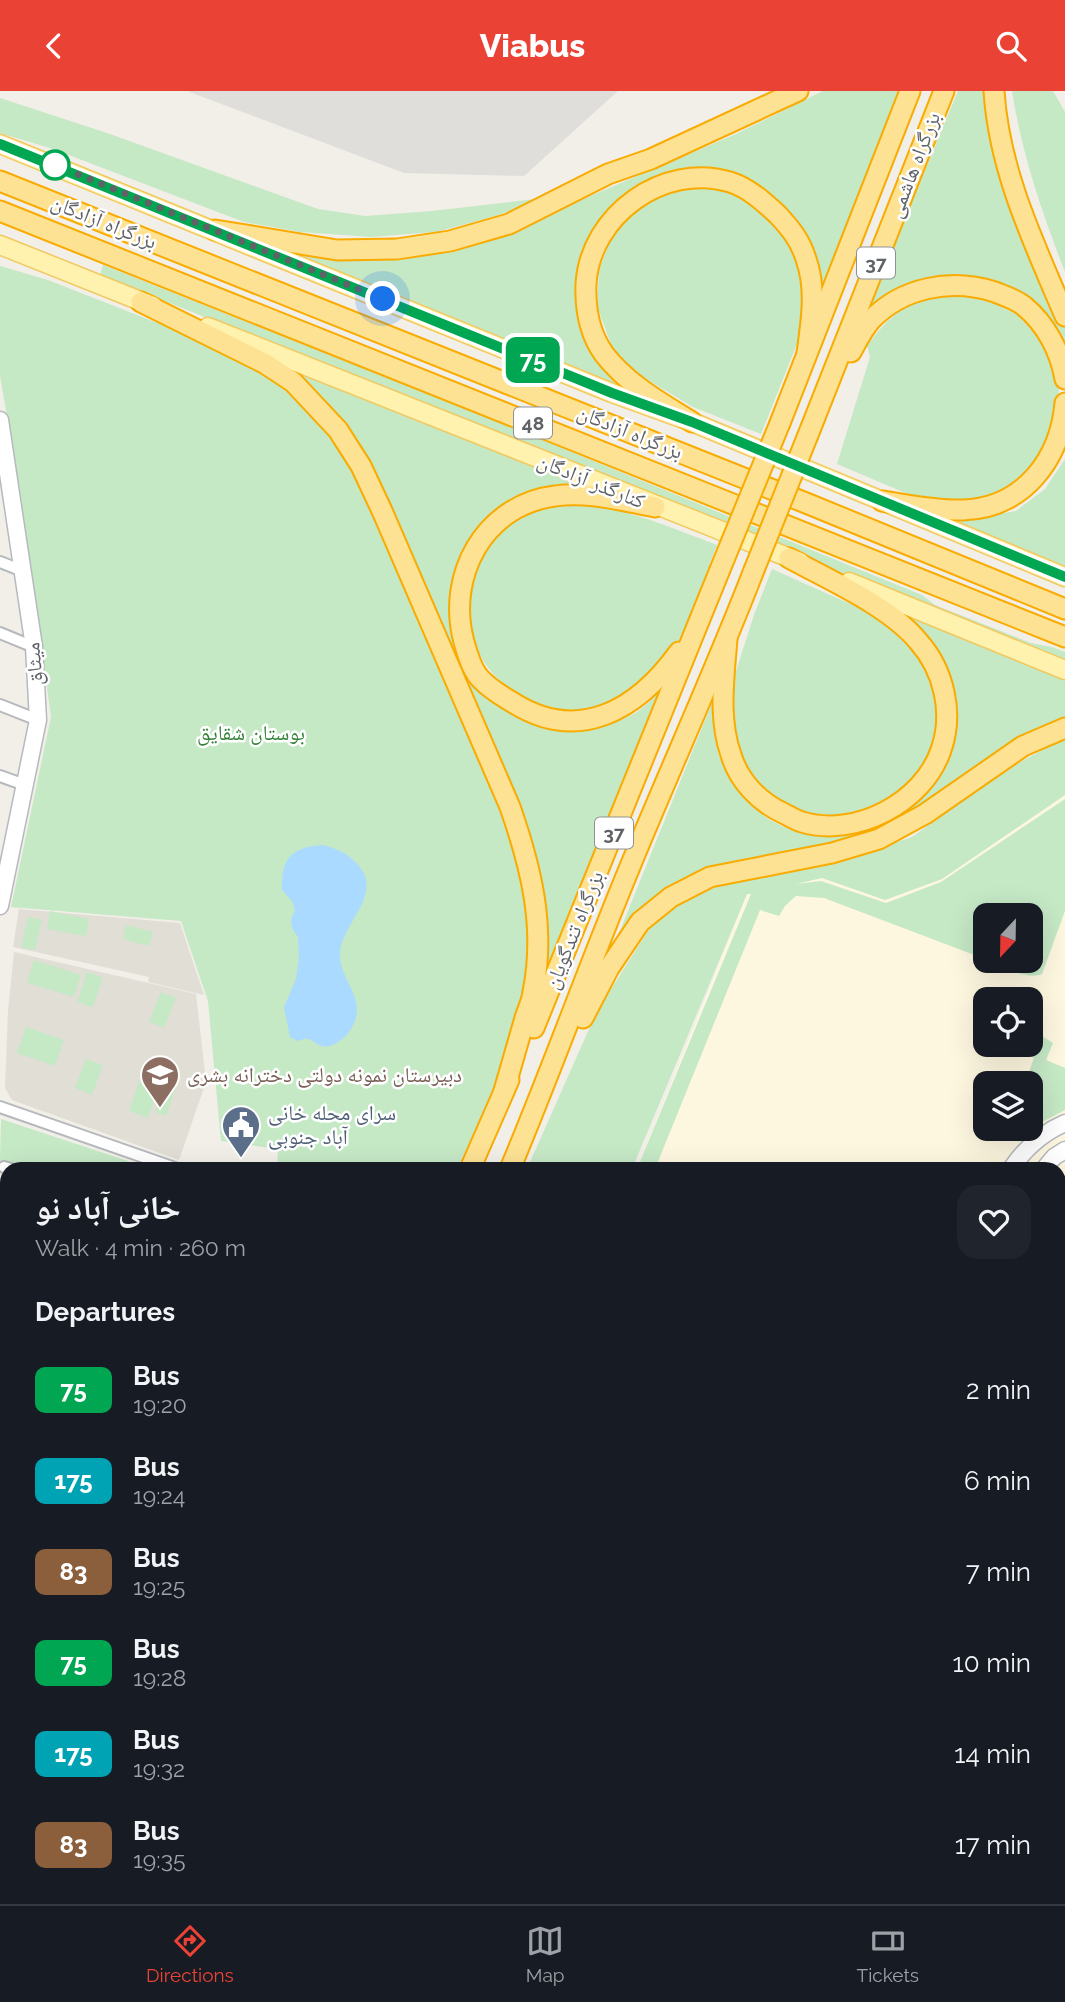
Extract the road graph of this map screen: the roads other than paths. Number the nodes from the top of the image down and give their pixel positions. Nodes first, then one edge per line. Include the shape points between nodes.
1 (798, 91) edge
2 (910, 91) edge
3 (944, 91) edge
4 (994, 91) edge
5 (0, 144) edge
6 (0, 181) edge
7 (0, 211) edge
8 (215, 230) junction
9 (0, 245) edge
10 (141, 302) junction
11 (1065, 316) edge
12 (807, 353) junction
13 (1065, 379) edge
14 (826, 391) junction
15 (1065, 403) edge
16 (0, 420) edge
17 (692, 422) junction
18 (5, 490) edge
19 (882, 501) junction
20 (655, 507) junction
21 (789, 558) junction
22 (0, 562) edge
23 (754, 570) joint
24 (23, 571) junction
25 (719, 572) joint
26 (1065, 577) edge
27 (1065, 609) edge
28 (698, 625) junction
29 (0, 633) edge
30 (1065, 637) edge
31 (727, 639) junction
32 (34, 647) junction
33 (1065, 670) edge
34 (0, 705) edge
35 (38, 720) junction
36 (1065, 728) edge
37 (0, 776) edge
38 (24, 785) junction
39 (5, 850) edge
40 (0, 906) edge
41 (554, 1063) junction
42 (504, 1091) junction
43 (0, 1107) edge
44 (1065, 1123) edge
45 (1065, 1150) edge
46 (1021, 1153) junction
47 (158, 1162) edge
48 (473, 1162) edge
49 (513, 1162) edge
50 (1015, 1162) edge
51 (1034, 1162) edge
52 (1050, 1162) edge

1 - 8 highway via 608,174 509,224 450,241 397,250 337,250
2 - 12 highway, بزرگراه هاشمی / 37
3 - 14 highway, بزرگراه هاشمی / 37
4 - 11 highway via 996,120 1015,197
5 - 8 main road
6 - 27 highway, بزرگراه آزادگان / 48
7 - 30 highway, بزرگراه آزادگان / 48
8 - 17 main road
9 - 10 main road, کنارگذر آزادگان
10 - 20 main road, کنارگذر آزادگان
10 - 42 highway via 293,382 338,430 383,513 510,807 532,877 538,949 533,994
12 - 17 highway via 813,288 796,234 754,194 731,183 677,181 647,191 617,214 595,248 587,274 586,311 603,352 622,375
12 - 25 highway, بزرگراه هاشمی / 37, bridge
13 - 14 highway via 1052,341 1023,305 982,288 946,285 905,296 871,321
14 - 23 highway, بزرگراه هاشمی / 37, bridge
15 - 19 highway via 1057,442 1046,465 1021,491 1001,502 973,510 938,510
16 - 18 street, میثاق
17 - 19 main road
18 - 24 street, میثاق
19 - 26 main road
20 - 21 main road, کنارگذر آزادگان
20 - 28 highway via 586,495 556,495 517,508 499,520 469,559 461,582 460,625 467,653 477,675 522,709 556,719 590,718 608,715 651,687
21 - 31 highway via 892,617 934,662 946,701 941,750 931,769 914,791 881,814 853,824 802,822 761,800 743,780 724,732
21 - 33 main road, کنارگذر آزادگان
22 - 24 street
23 - 31 highway, بزرگراه تندگویان / 37
24 - 32 street, میثاق
25 - 28 highway, بزرگراه تندگویان / 37
28 - 42 highway, بزرگراه تندگویان / 37 via 526,1048
29 - 32 street
31 - 41 highway, بزرگراه تندگویان / 37 via 628,871
32 - 35 street, میثاق
34 - 35 street
35 - 38 street, میثاق
36 - 41 highway via 1023,746 925,814 879,839 710,877 671,897 640,922
37 - 38 street
38 - 39 street, میثاق
39 - 40 street, میثاق
41 - 49 highway, بزرگراه تندگویان / 37
42 - 48 highway, بزرگراه تندگویان / 37
43 - 47 street
44 - 46 street
45 - 52 street
46 - 50 street
46 - 51 street

